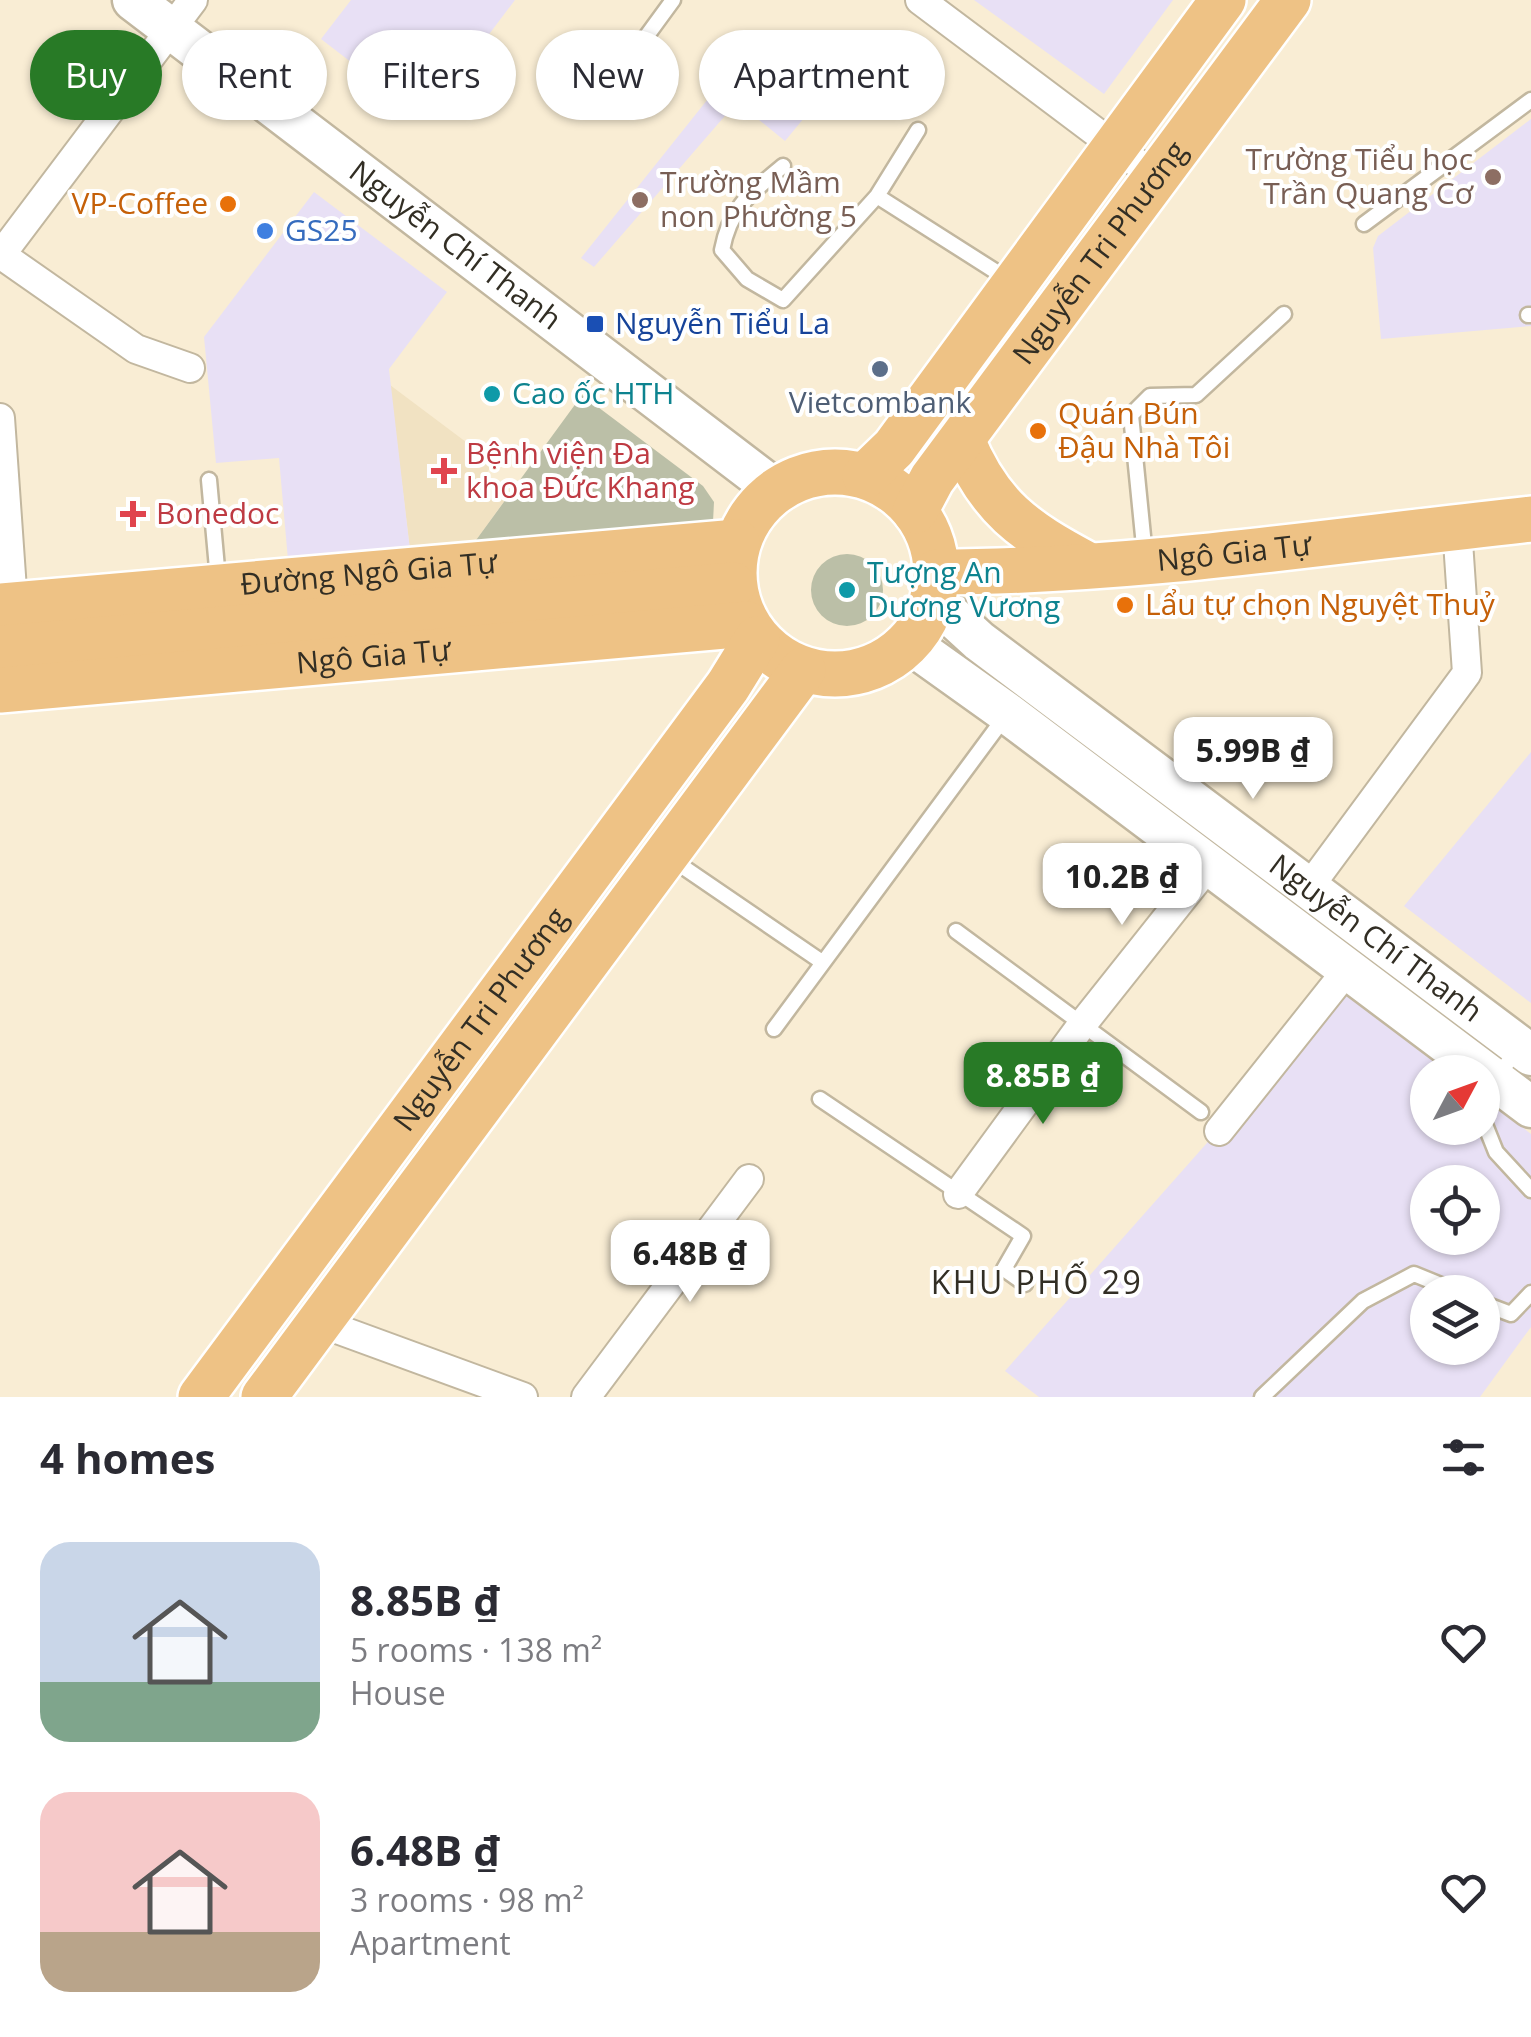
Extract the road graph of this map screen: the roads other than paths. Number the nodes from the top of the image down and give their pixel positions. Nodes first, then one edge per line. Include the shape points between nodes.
1 (132, 0) edge
2 (673, 0) edge
3 (920, 0) edge
4 (1223, 0) edge
5 (1288, 0) edge
6 (182, 15) edge
7 (651, 30) edge
8 (1531, 100) edge
9 (918, 130) dead end
10 (1115, 147) junction
11 (782, 166) dead end
12 (1157, 178) junction
13 (877, 196) junction
14 (1364, 224) dead end
15 (0, 255) edge
16 (1014, 284) junction
17 (1284, 314) dead end
18 (190, 368) dead end
19 (0, 418) edge
20 (962, 440) junction
21 (866, 476) junction
22 (210, 480) dead end
23 (776, 490) junction
24 (915, 511) junction
25 (1531, 519) edge
26 (1458, 527) junction
27 (1146, 561) junction
28 (1086, 564) junction
29 (935, 586) junction
30 (218, 587) junction
31 (744, 597) junction
32 (7, 626) edge
33 (908, 643) junction
34 (803, 670) junction
35 (0, 690) edge
36 (1007, 713) junction
37 (664, 854) junction
38 (1209, 865) junction
39 (1309, 888) junction
40 (956, 930) dead end
41 (822, 962) junction
42 (1348, 969) junction
43 (1081, 1026) junction
44 (774, 1029) dead end
45 (1525, 1051) edge
46 (1438, 1055) edge
47 (1500, 1085) edge
48 (820, 1098) dead end
49 (1500, 1104) edge
50 (1531, 1108) edge
51 (1210, 1122) joint
52 (1495, 1145) edge
53 (749, 1180) dead end
54 (1531, 1190) edge
55 (958, 1194) junction
56 (1410, 1276) edge
57 (1025, 1284) dead end
58 (1531, 1292) edge
59 (278, 1294) junction
60 (1500, 1310) edge
61 (318, 1322) junction
62 (202, 1397) edge
63 (264, 1397) edge
64 (522, 1397) edge
65 (586, 1397) edge
66 (1262, 1397) edge

1 - 6 main road, Nguyễn Chí Thanh
2 - 7 lane
3 - 10 street
4 - 10 main road, Nguyễn Tri Phương
5 - 12 main road, Nguyễn Tri Phương
6 - 15 street
6 - 23 main road, Nguyễn Chí Thanh
8 - 14 lane
9 - 13 lane
10 - 12 street
10 - 16 main road, Nguyễn Tri Phương
11 - 13 lane via 742,201 726,225 722,250 747,280 783,300
12 - 20 main road, Nguyễn Tri Phương
13 - 16 lane
15 - 18 street via 136,348
16 - 21 main road, Nguyễn Tri Phương via 894,448
17 - 27 lane via 1196,395 1150,396 1131,415
19 - 32 street
20 - 24 main road, Nguyễn Tri Phương
20 - 28 main road via 1004,510
21 - 23 main road via 819,472
21 - 24 main road
22 - 30 lane
23 - 31 main road via 753,512
24 - 29 main road via 931,540
25 - 26 main road, Ngô Gia Tự
26 - 27 main road, Ngô Gia Tự
26 - 39 street via 1467,673
27 - 28 main road, Ngô Gia Tự
28 - 29 main road, Ngô Gia Tự via 995,572
29 - 33 main road
29 - 39 main road, Nguyễn Chí Thanh via 979,641
30 - 31 main road, Đường Ngô Gia Tự
30 - 32 main road, Đường Ngô Gia Tự
31 - 32 main road, Ngô Gia Tự
31 - 34 main road via 778,657
31 - 35 main road, Ngô Gia Tự
31 - 59 main road, Nguyễn Tri Phương via 728,686
33 - 34 main road via 860,672
33 - 36 main road, Nguyễn Chí Thanh
34 - 37 main road, Nguyễn Tri Phương
36 - 38 main road, Nguyễn Chí Thanh
36 - 41 lane
37 - 41 lane
37 - 61 main road, Nguyễn Tri Phương
38 - 42 main road, Nguyễn Chí Thanh
38 - 43 street
39 - 45 main road, Nguyễn Chí Thanh
40 - 43 lane
41 - 44 lane
42 - 46 main road, Nguyễn Chí Thanh
42 - 51 street
43 - 51 lane
43 - 55 street
45 - 47 lane
48 - 55 lane
49 - 50 main road, Nguyễn Chí Thanh
52 - 54 lane
53 - 65 street
55 - 57 lane via 1023,1236 1004,1269
56 - 66 lane via 1363,1301
58 - 60 lane via 1510,1314
59 - 61 main road
59 - 62 main road, Nguyễn Tri Phương
61 - 63 main road, Nguyễn Tri Phương
61 - 64 street

